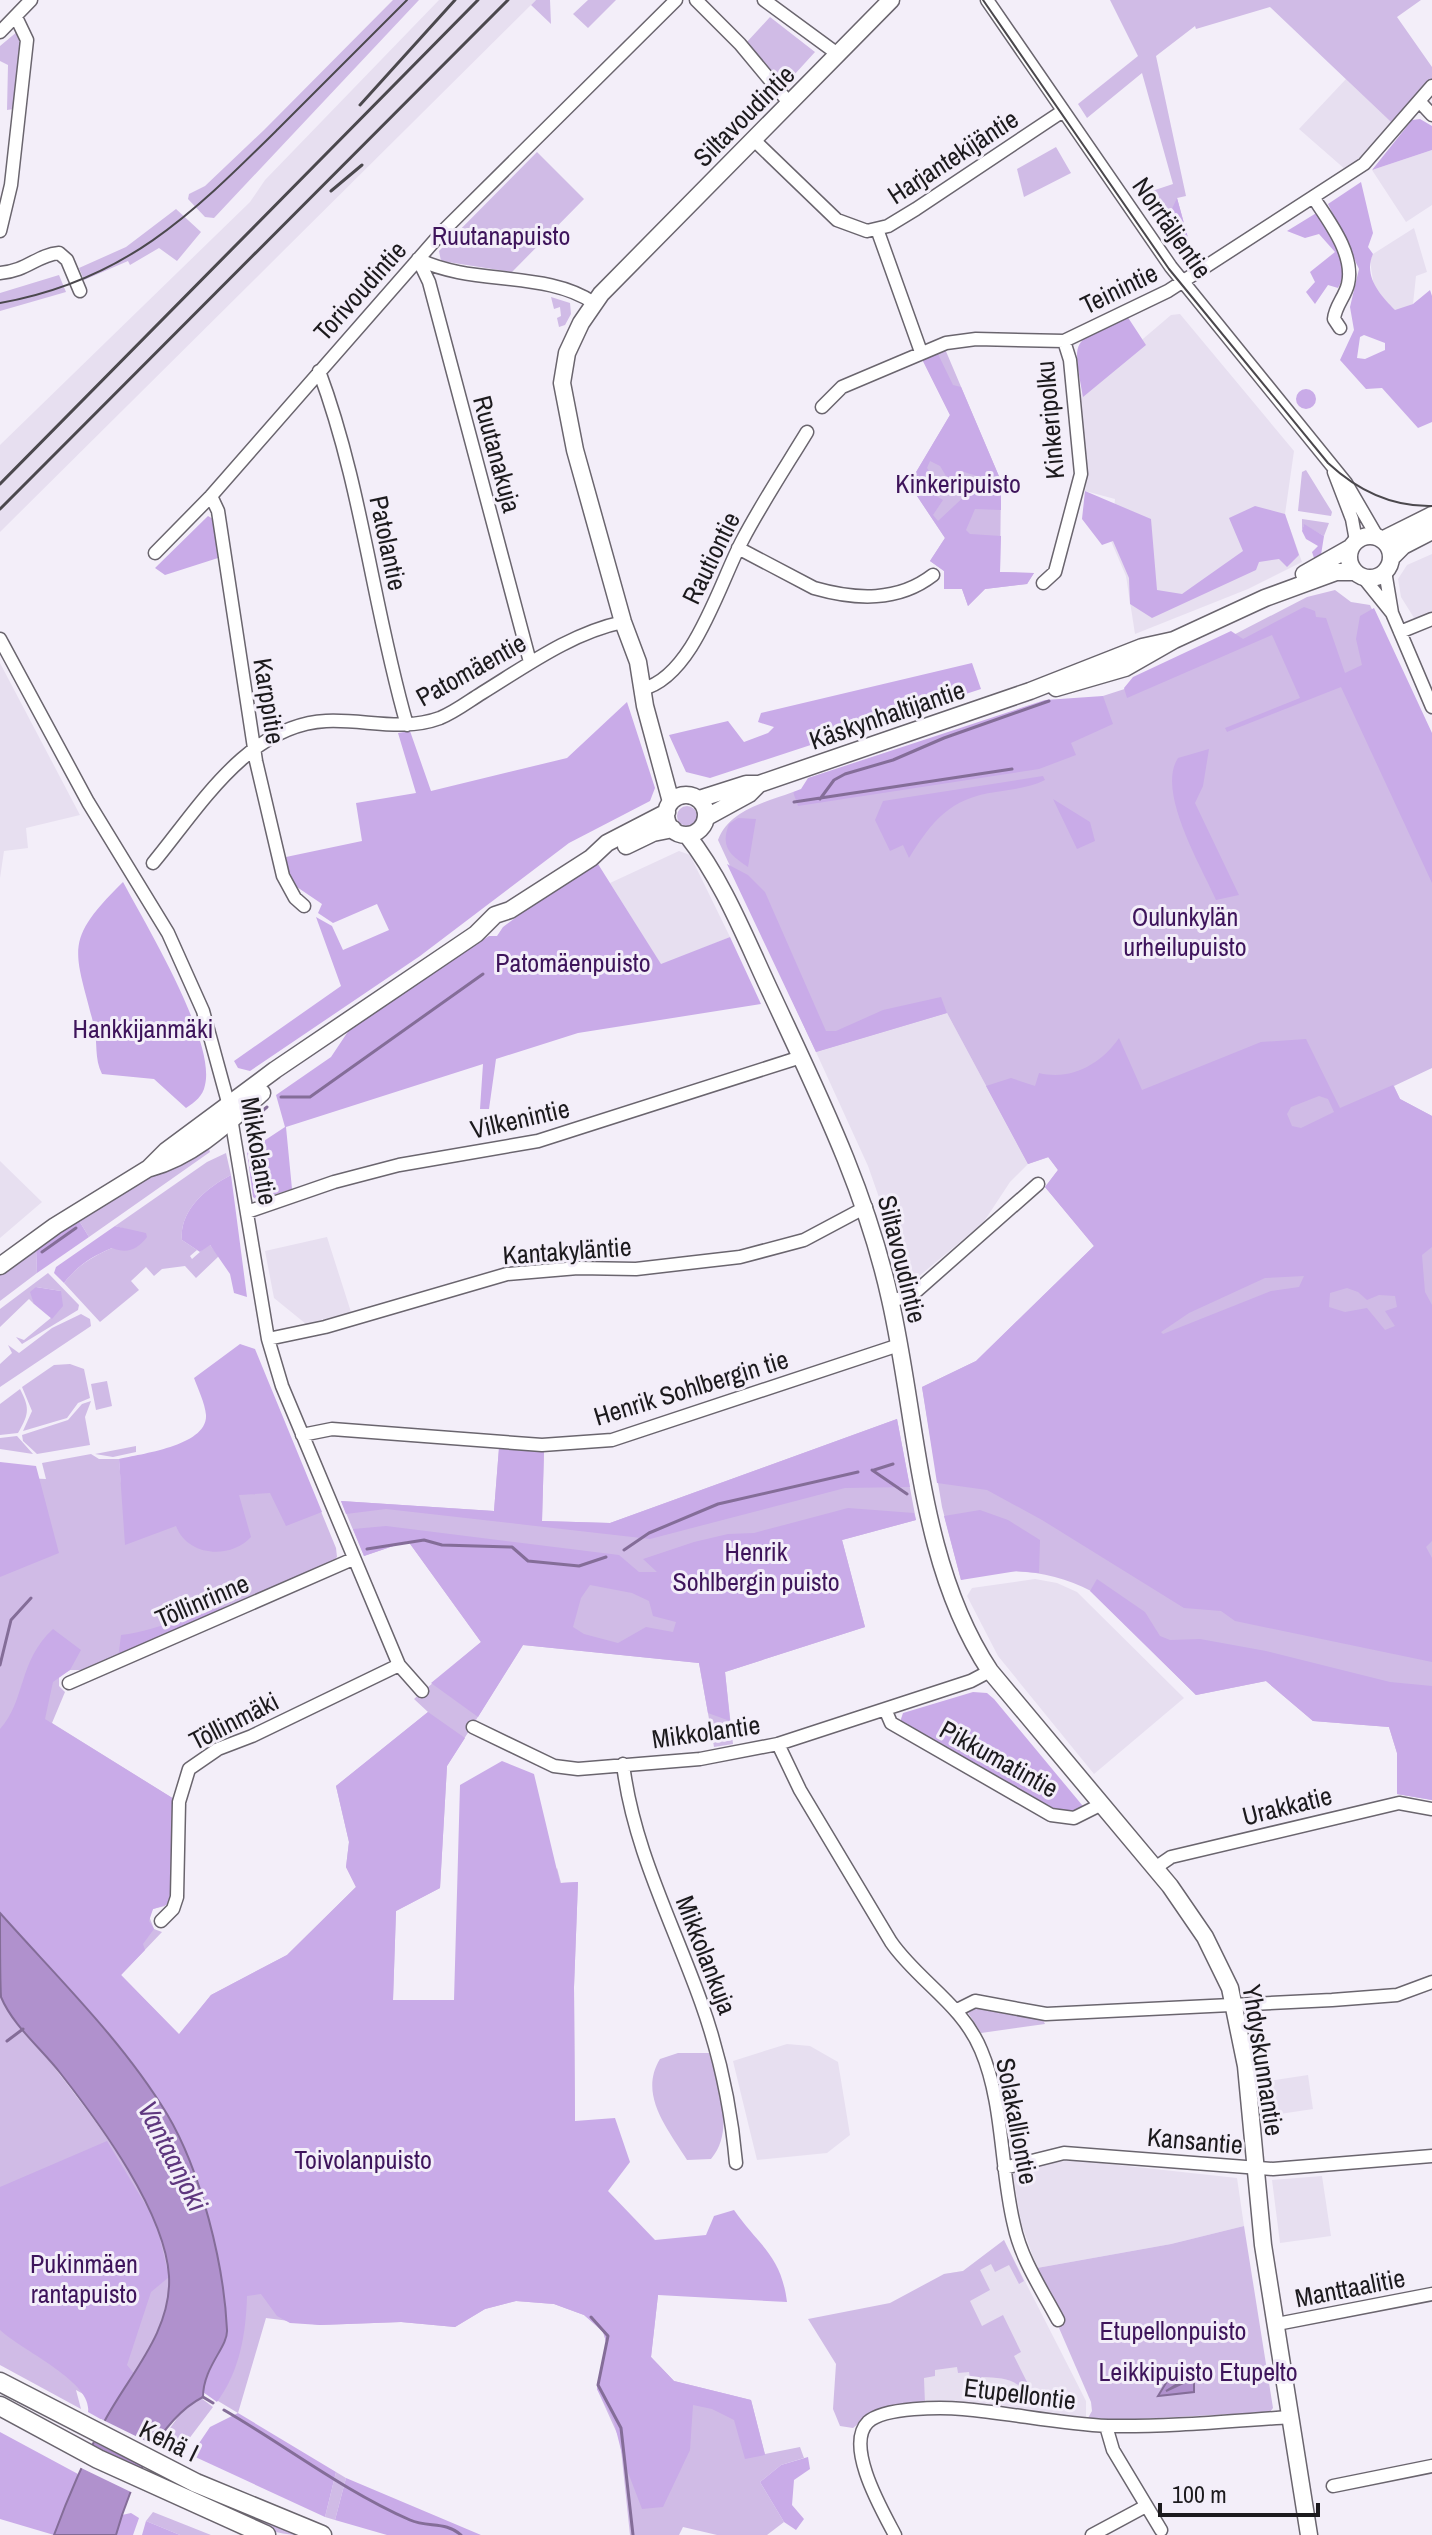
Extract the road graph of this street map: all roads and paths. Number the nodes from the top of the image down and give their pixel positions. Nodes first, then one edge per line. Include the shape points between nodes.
1 (31, 0) edge
2 (676, 0) edge
3 (696, 0) edge
4 (764, 0) edge
5 (891, 0) edge
6 (987, 0) edge
7 (16, 17) junction
8 (0, 32) edge
9 (839, 55) junction
10 (1432, 86) edge
11 (1419, 101) junction
12 (790, 104) junction
13 (1063, 111) junction
14 (1432, 115) edge
15 (754, 140) junction
16 (1313, 197) junction
17 (877, 229) junction
18 (0, 231) edge
19 (418, 259) junction
20 (0, 273) edge
21 (1182, 283) junction
22 (80, 291) dead end
23 (598, 299) junction
24 (1340, 328) dead end
25 (1064, 341) junction
26 (921, 352) junction
27 (319, 371) junction
28 (822, 407) dead end
29 (807, 432) dead end
30 (1334, 472) junction
31 (211, 496) junction
32 (1432, 515) edge
33 (1432, 531) edge
34 (1380, 539) junction
35 (1353, 544) junction
36 (738, 548) junction
37 (155, 553) dead end
38 (1388, 564) junction
39 (1359, 574) junction
40 (933, 575) dead end
41 (1043, 583) dead end
42 (1265, 598) junction
43 (1392, 613) junction
44 (1432, 619) edge
45 (623, 622) junction
46 (1400, 632) junction
47 (0, 639) edge
48 (530, 662) junction
49 (642, 689) junction
50 (1432, 707) edge
51 (407, 725) junction
52 (254, 747) junction
53 (661, 758) junction
54 (759, 784) junction
55 (693, 797) junction
56 (669, 807) junction
57 (692, 827) junction
58 (591, 858) junction
59 (153, 863) dead end
60 (304, 906) dead end
61 (801, 1057) junction
62 (231, 1113) junction
63 (1038, 1184) dead end
64 (866, 1207) junction
65 (247, 1212) junction
66 (0, 1266) edge
67 (891, 1301) junction
68 (268, 1339) junction
69 (899, 1345) junction
70 (302, 1435) junction
71 (353, 1559) junction
72 (399, 1665) junction
73 (990, 1671) junction
74 (69, 1683) dead end
75 (422, 1691) dead end
76 (885, 1709) junction
77 (473, 1727) dead end
78 (778, 1744) junction
79 (623, 1764) junction
80 (1100, 1805) junction
81 (1432, 1809) edge
82 (1155, 1868) junction
83 (161, 1921) dead end
84 (1432, 1982) edge
85 (1235, 2004) junction
86 (957, 2010) junction
87 (1432, 2156) edge
88 (736, 2163) dead end
89 (1004, 2168) junction
90 (1256, 2168) junction
91 (1432, 2294) edge
92 (1058, 2320) dead end
93 (1277, 2324) junction
94 (0, 2382) edge
95 (0, 2406) edge
96 (1291, 2417) junction
97 (1106, 2426) junction
98 (1432, 2466) edge
99 (1333, 2486) dead end
100 (1146, 2506) junction
101 (1161, 2530) dead end
102 (266, 2535) edge
103 (322, 2535) edge
104 (895, 2535) edge
105 (1092, 2535) edge
106 (1309, 2535) edge

1 - 7 street
2 - 19 street, Torivoudintie
3 - 12 street
4 - 9 street
5 - 9 main road, Siltavoudintie
6 - 13 street, Norrtäljentie
7 - 8 street
7 - 18 street via 27,40 11,185
9 - 12 main road, Siltavoudintie
10 - 11 street, Teinintie
11 - 14 street
11 - 16 street, Teinintie via 1364,164
12 - 15 main road, Siltavoudintie
13 - 17 street, Harjantekijäntie via 916,209
13 - 21 street, Norrtäljentie
15 - 17 street, Harjantekijäntie via 837,220
15 - 23 main road, Siltavoudintie
16 - 21 street, Teinintie
16 - 24 street via 1339,241 1349,271 1334,312
17 - 26 street
19 - 23 street via 442,272 567,289
19 - 27 street, Torivoudintie
19 - 48 street, Ruutanakuja via 429,282
20 - 22 street via 59,253
21 - 25 street, Teinintie
21 - 30 street, Norrtäljentie
23 - 45 main road, Siltavoudintie via 572,347 566,389 575,450
25 - 26 street, Teinintie via 959,340
25 - 41 street, Kinkeripolku via 1081,474 1055,572
26 - 28 street, Teinintie via 842,387
27 - 31 street, Torivoudintie
27 - 51 street, Patolantie via 362,515
29 - 36 street, Rautiontie
30 - 34 street, Norrtäljentie
30 - 35 street, Norrtäljentie via 1352,519
31 - 37 street, Torivoudintie
31 - 52 street, Karppitie via 218,511
32 - 34 main road
33 - 38 main road via 1403,546
34 - 35 main road via 1368,536
34 - 38 main road
35 - 39 main road via 1349,560
35 - 42 main road, Käskynhaltijantie
36 - 40 street via 828,592 892,597
36 - 49 street, Rautiontie via 708,617 680,660 658,684
38 - 39 main road via 1375,577
38 - 43 street
39 - 42 main road, Käskynhaltijantie via 1336,572
39 - 43 street
42 - 54 main road, Käskynhaltijantie via 1174,640
43 - 46 street
44 - 46 street
45 - 48 street, Patomäentie
45 - 49 main road, Siltavoudintie
46 - 50 street
47 - 62 street, Mikkolantie via 88,802 168,933 203,1011
48 - 51 street, Patomäentie via 443,717
49 - 53 main road, Siltavoudintie
51 - 52 street, Patomäentie via 324,721
52 - 59 street, Patomäentie
52 - 60 street, Karppitie via 283,876
53 - 55 main road, Siltavoudintie
53 - 56 main road, Siltavoudintie
54 - 55 main road, Käskynhaltijantie
54 - 57 main road, Käskynhaltijantie
55 - 56 main road, Käskynhaltijantie
55 - 57 main road, Siltavoudintie
56 - 57 main road, Siltavoudintie
56 - 58 main road, Käskynhaltijantie
57 - 58 main road, Käskynhaltijantie via 653,833
57 - 61 main road, Siltavoudintie
58 - 62 main road, Käskynhaltijantie via 495,915
61 - 64 main road, Siltavoudintie
61 - 65 street, Vilkenintie via 538,1141 399,1165
62 - 65 street, Mikkolantie
62 - 66 main road, Käskynhaltijantie via 172,1162 149,1168
63 - 67 street via 912,1295
64 - 67 main road, Siltavoudintie
64 - 68 street, Kantakyläntie via 804,1240 740,1257 636,1269 507,1274
65 - 68 street, Mikkolantie
67 - 69 main road, Siltavoudintie
68 - 70 street, Mikkolantie
69 - 70 street, Henrik Sohlbergin tie via 612,1440 542,1445 332,1429
69 - 73 main road, Siltavoudintie via 939,1559 958,1612
70 - 71 street, Mikkolantie
71 - 72 street, Mikkolantie
71 - 74 street, Töllinrinne
72 - 75 street, Mikkolantie
72 - 83 street, Töllinmäki via 218,1749 189,1769 179,1802 177,1897
73 - 76 street, Mikkolantie
73 - 80 main road, Yhdyskunnantie
76 - 78 street, Mikkolantie
76 - 80 street, Pikkumatintie via 891,1723 1051,1815 1074,1818
77 - 79 street, Mikkolantie via 547,1765 578,1769
78 - 79 street, Mikkolantie via 739,1754
78 - 86 street, Solakalliontie via 891,1942
79 - 88 street, Mikkolankuja via 633,1823 727,2084
80 - 82 main road, Yhdyskunnantie
81 - 82 street, Urakkatie via 1399,1803 1377,1807 1171,1857
82 - 85 main road, Yhdyskunnantie via 1205,1937
84 - 85 street via 1397,1995
85 - 86 street via 1046,2014 975,2001
85 - 90 main road, Yhdyskunnantie
86 - 89 street, Solakalliontie via 989,2071
87 - 90 street, Kansantie via 1309,2169
89 - 90 street, Kansantie via 1041,2157 1094,2153
89 - 92 street, Solakalliontie via 1014,2228
90 - 93 main road, Yhdyskunnantie
91 - 93 street, Manttaalitie
93 - 96 main road, Yhdyskunnantie
94 - 103 highway, Kehä I via 196,2483
95 - 102 highway, Kehä I via 186,2502
96 - 97 street, Etupellontie
96 - 106 main road, Yhdyskunnantie
97 - 100 street via 1113,2450
97 - 104 street, Etupellontie via 944,2407 873,2419 862,2431 866,2477
98 - 99 street
100 - 101 street
100 - 105 street

